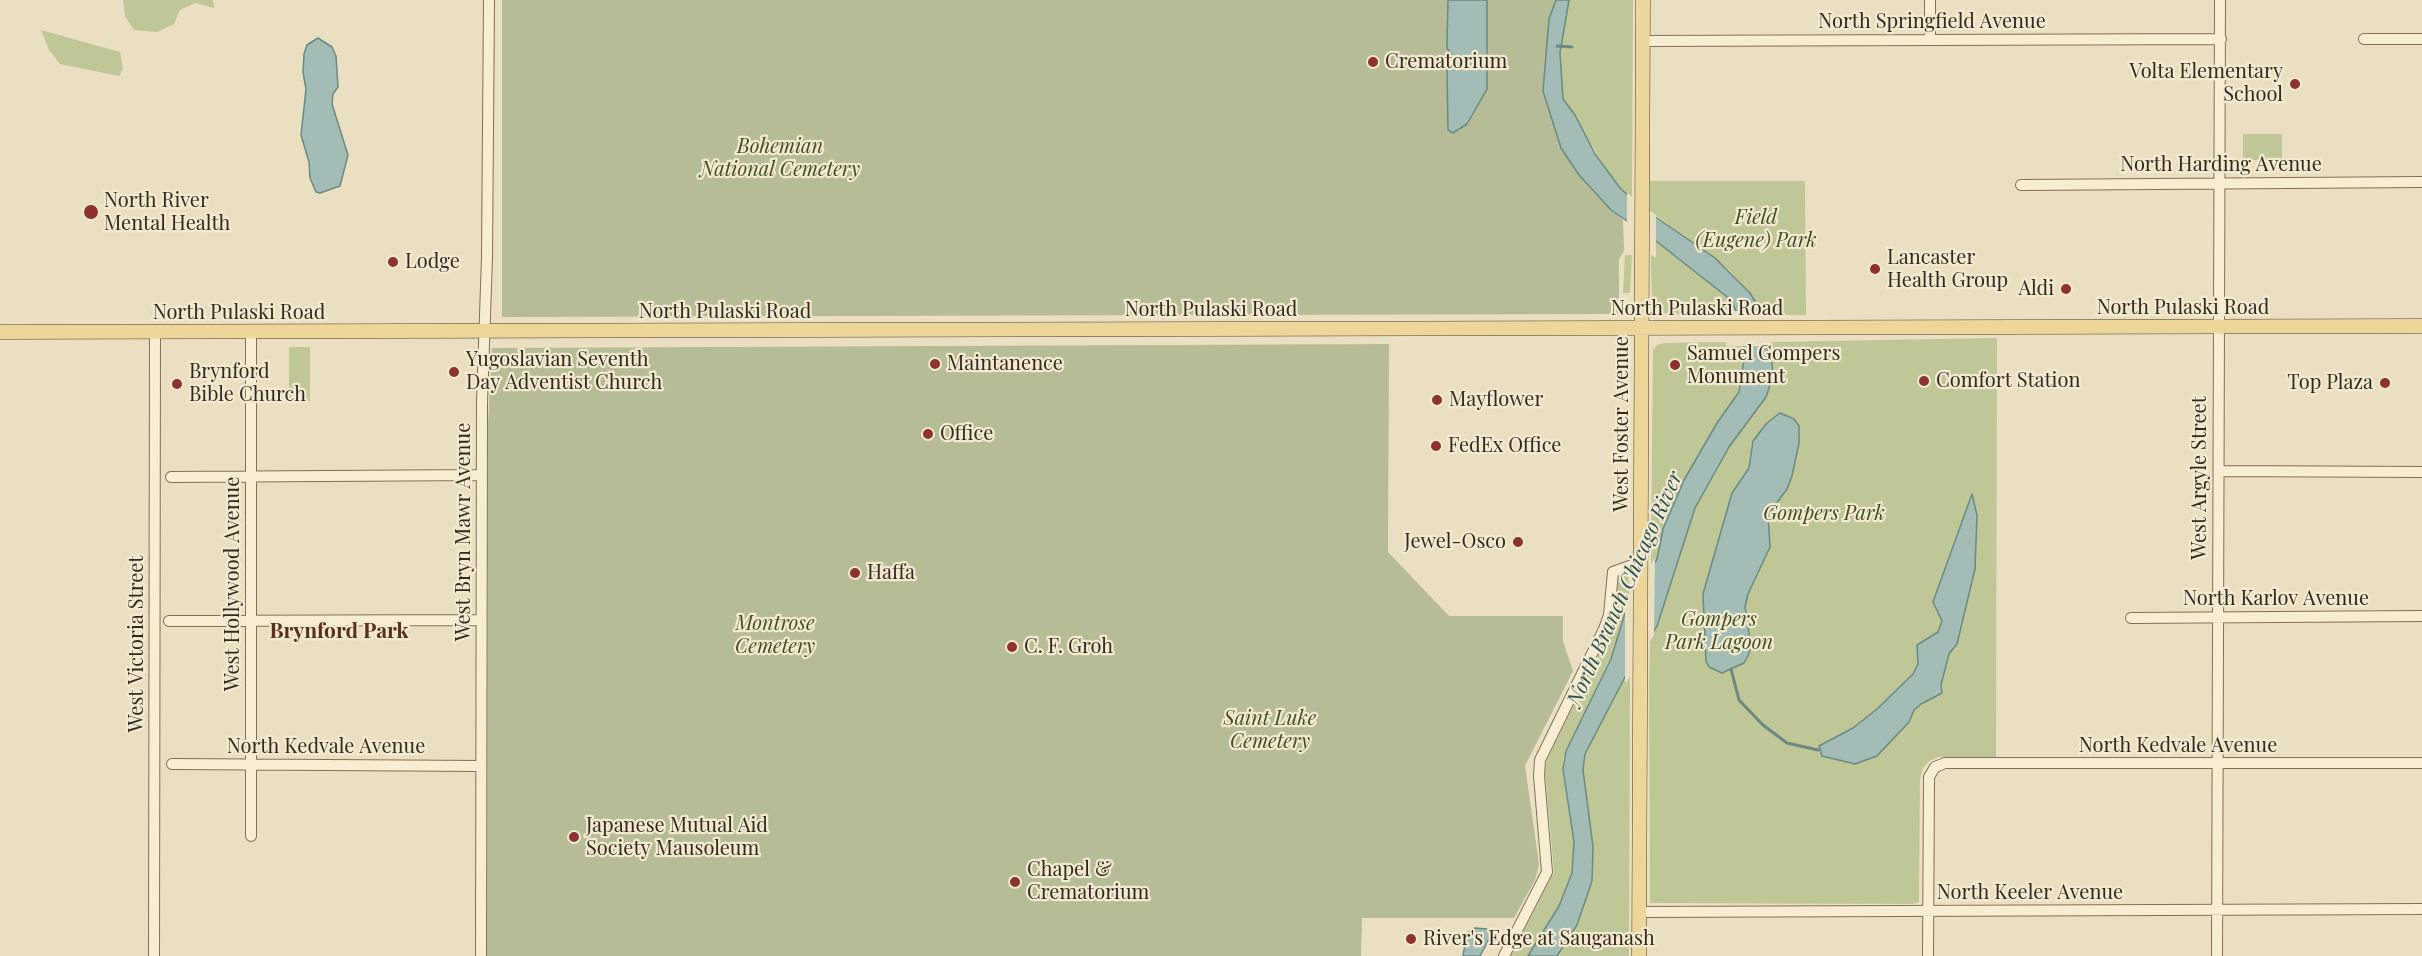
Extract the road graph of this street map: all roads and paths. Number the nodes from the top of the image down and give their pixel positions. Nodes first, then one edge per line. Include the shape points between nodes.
1 (489, 0) edge
2 (1643, 0) edge
3 (1930, 0) edge
4 (2220, 0) edge
5 (2220, 39) junction
6 (2364, 39) dead end
7 (2422, 39) edge
8 (1930, 40) junction
9 (1643, 41) junction
10 (2219, 182) junction
11 (2422, 182) edge
12 (2021, 184) dead end
13 (2422, 326) edge
14 (2219, 327) junction
15 (1642, 328) junction
16 (0, 332) edge
17 (484, 332) junction
18 (155, 333) junction
19 (251, 333) junction
20 (2218, 471) junction
21 (2422, 472) edge
22 (482, 475) junction
23 (171, 477) dead end
24 (251, 477) junction
25 (1641, 562) junction
26 (2422, 616) edge
27 (2131, 618) dead end
28 (2218, 618) junction
29 (251, 620) junction
30 (481, 620) junction
31 (169, 621) dead end
32 (2422, 763) edge
33 (171, 764) dead end
34 (2218, 764) junction
35 (251, 765) junction
36 (481, 766) junction
37 (251, 836) dead end
38 (2422, 909) edge
39 (2217, 910) junction
40 (1928, 911) junction
41 (1639, 912) junction
42 (154, 956) edge
43 (481, 956) edge
44 (1504, 956) edge
45 (1639, 956) edge
46 (1928, 956) edge
47 (2217, 956) edge

1 - 17 street, West Bryn Mawr Avenue
2 - 9 main road, West Foster Avenue
3 - 8 street
4 - 5 street, West Argyle Street
5 - 8 street, North Springfield Avenue
5 - 10 street, West Argyle Street
6 - 7 street
8 - 9 street, North Springfield Avenue
9 - 15 main road, West Foster Avenue
10 - 11 street, North Harding Avenue
10 - 12 street, North Harding Avenue
10 - 14 street, West Argyle Street
13 - 14 main road, North Pulaski Road
14 - 15 main road, North Pulaski Road
14 - 20 street, West Argyle Street
15 - 17 main road, North Pulaski Road
15 - 25 main road, West Foster Avenue
16 - 18 main road, North Pulaski Road
17 - 19 main road, North Pulaski Road
17 - 22 street, West Bryn Mawr Avenue
18 - 19 main road, North Pulaski Road
18 - 42 street, West Victoria Street
19 - 24 street, West Hollywood Avenue
20 - 21 street
20 - 28 street, West Argyle Street
22 - 24 street
22 - 30 street, West Bryn Mawr Avenue
23 - 24 street
24 - 29 street, West Hollywood Avenue
25 - 41 main road, West Foster Avenue
25 - 44 street via 1613,572 1604,629 1540,760 1547,872
26 - 28 street, North Karlov Avenue
27 - 28 street, North Karlov Avenue
28 - 34 street, West Argyle Street
29 - 30 street
29 - 31 street
29 - 35 street, West Hollywood Avenue
30 - 36 street, West Bryn Mawr Avenue
32 - 34 street, North Kedvale Avenue
33 - 35 street, North Kedvale Avenue
34 - 39 street, West Argyle Street
34 - 40 street, North Kedvale Avenue via 1945,763 1935,767 1929,777
35 - 36 street, North Kedvale Avenue
35 - 37 street, West Hollywood Avenue
36 - 43 street, West Bryn Mawr Avenue
38 - 39 street, North Keeler Avenue
39 - 40 street, North Keeler Avenue
39 - 47 street, West Argyle Street
40 - 41 street, North Keeler Avenue
40 - 46 street
41 - 45 main road, West Foster Avenue

